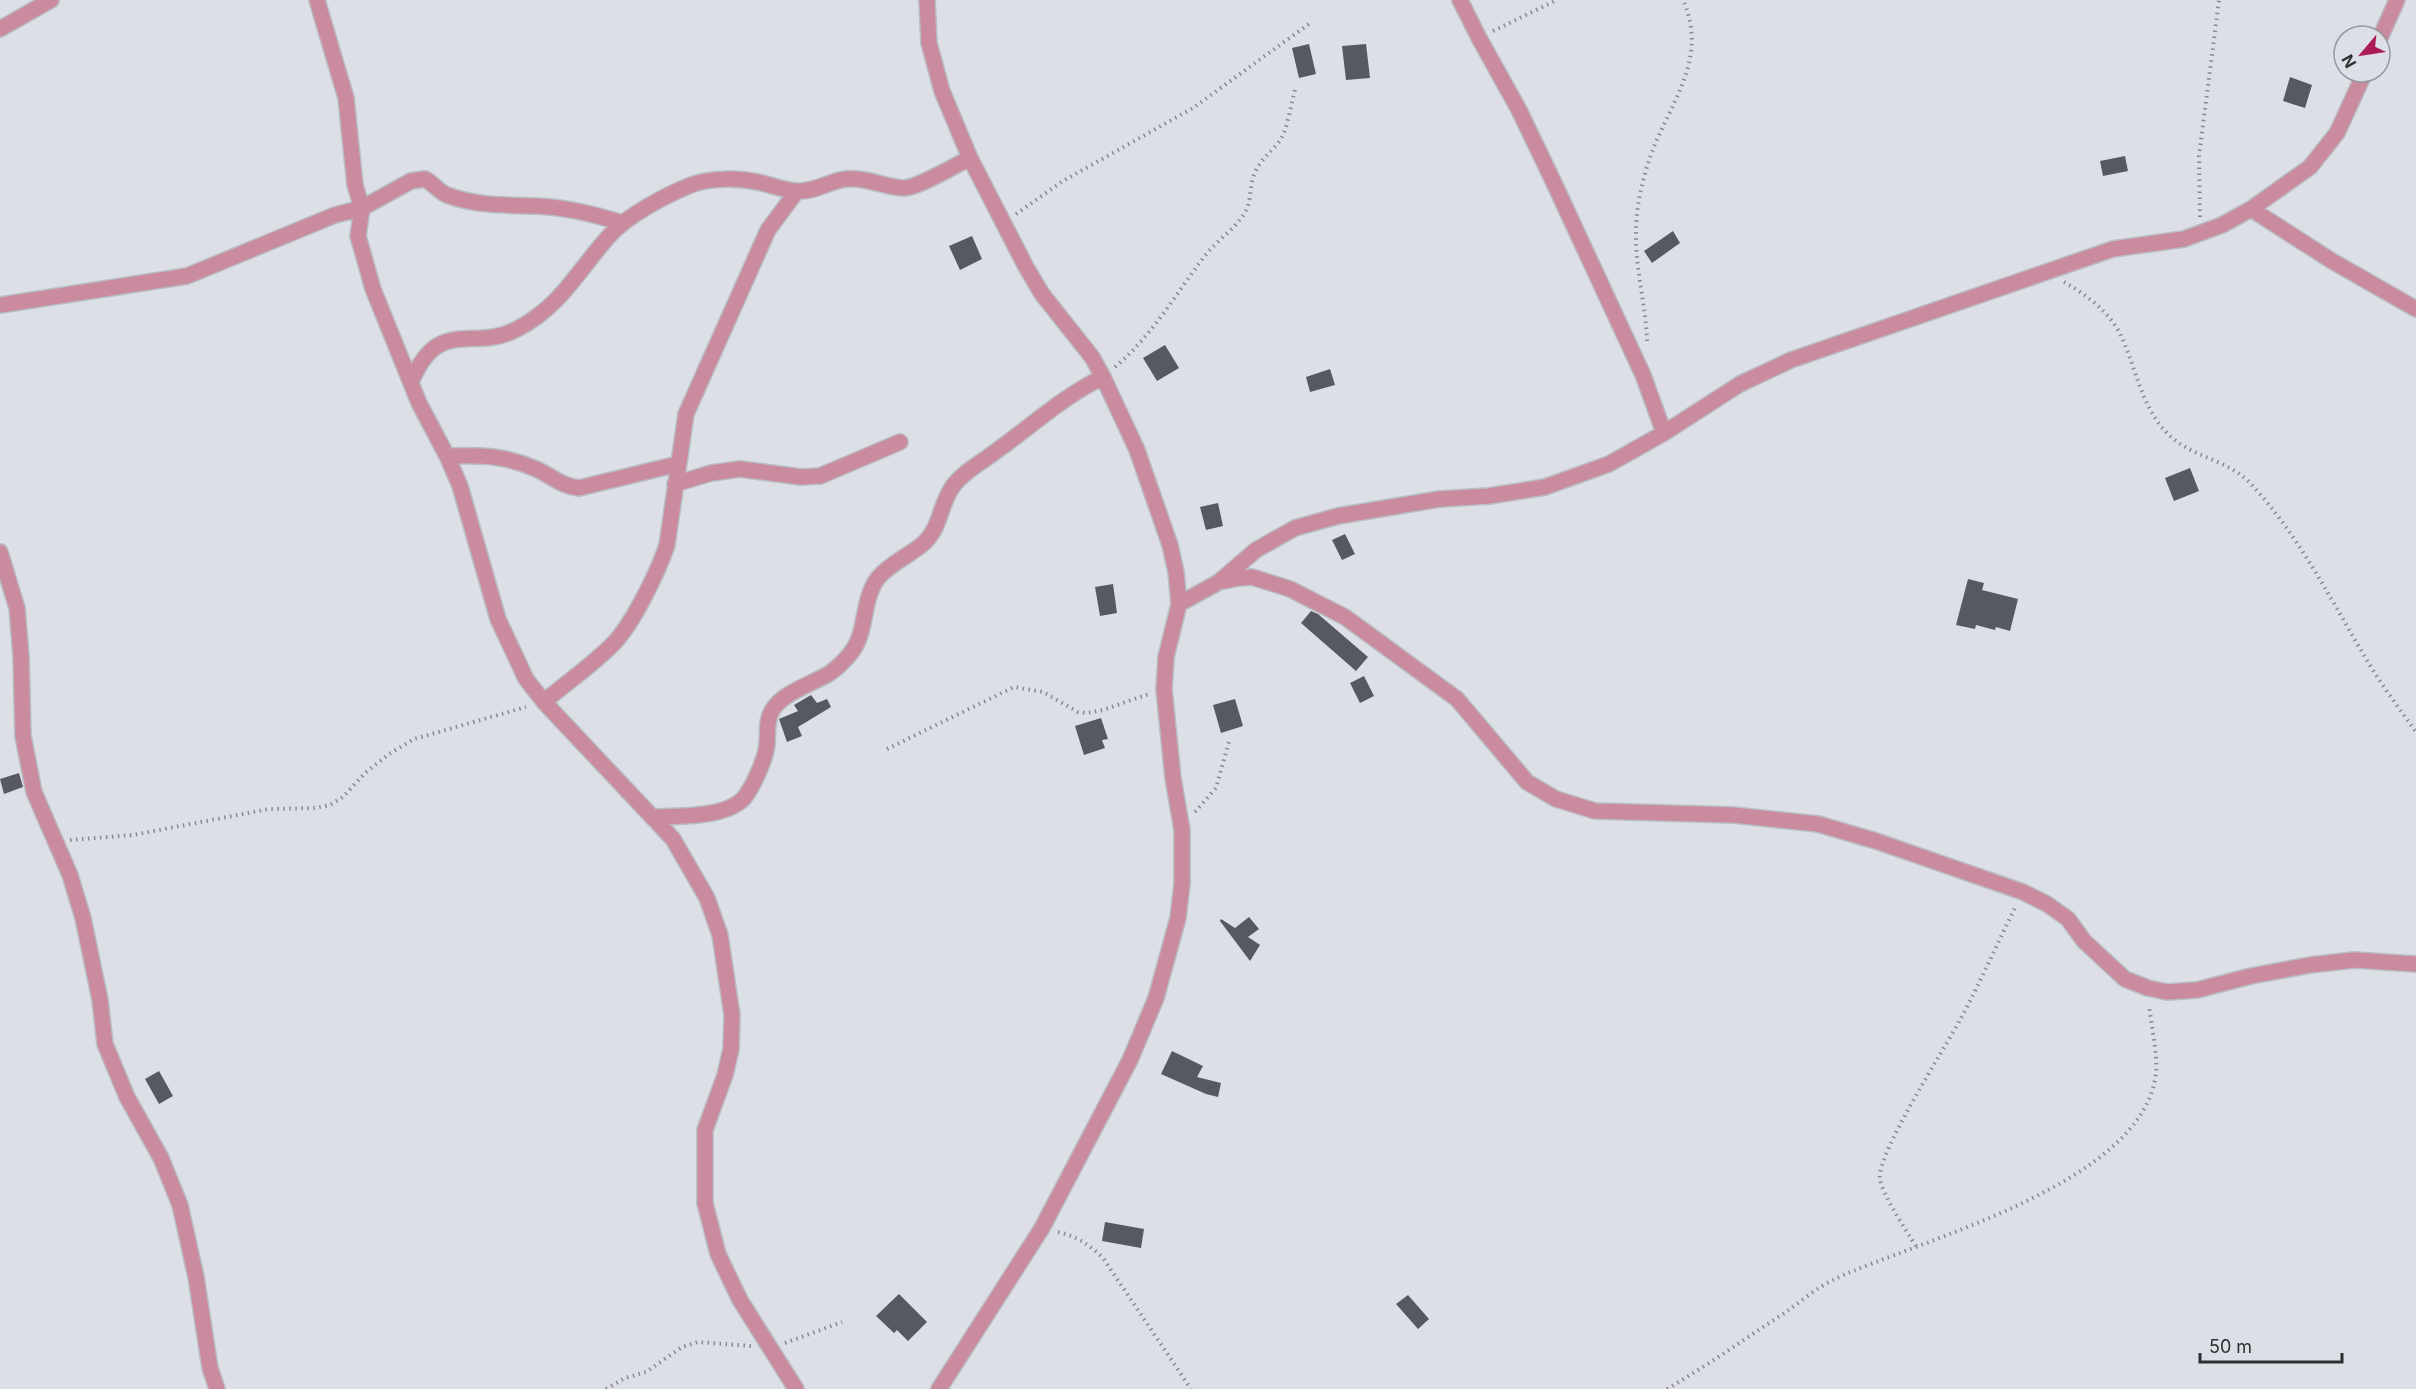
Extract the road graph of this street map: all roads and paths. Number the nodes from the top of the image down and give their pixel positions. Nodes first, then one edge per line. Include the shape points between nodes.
1 (51, 0) edge
2 (317, 0) edge
3 (927, 0) edge
4 (1460, 0) edge
5 (1557, 0) edge
6 (1683, 0) edge
7 (2219, 0) edge
8 (2397, 0) edge
9 (1309, 24) dead end
10 (2386, 24) edge
11 (0, 29) edge
12 (1479, 38) junction
13 (2359, 84) edge
14 (1295, 90) dead end
15 (970, 158) junction
16 (797, 191) junction
17 (362, 208) junction
18 (2251, 209) junction
19 (622, 223) junction
20 (1003, 224) junction
21 (2200, 234) junction
22 (2048, 272) junction
23 (0, 304) edge
24 (2416, 309) edge
25 (1647, 342) dead end
26 (1103, 377) junction
27 (411, 382) junction
28 (1664, 433) junction
29 (900, 442) dead end
30 (447, 456) junction
31 (678, 464) junction
32 (675, 484) junction
33 (0, 552) edge
34 (1219, 582) junction
35 (1179, 604) junction
36 (1164, 689) junction
37 (544, 702) junction
38 (2416, 732) edge
39 (1230, 738) dead end
40 (887, 749) dead end
41 (652, 817) junction
42 (1182, 830) junction
43 (54, 840) junction
44 (2023, 892) junction
45 (2416, 964) edge
46 (2148, 988) junction
47 (1042, 1228) junction
48 (1916, 1246) junction
49 (842, 1322) dead end
50 (769, 1348) junction
51 (217, 1389) edge
52 (606, 1389) edge
53 (796, 1389) edge
54 (939, 1389) edge
55 (1191, 1389) edge
56 (1667, 1389) edge

1 - 11 street
2 - 17 street via 346,98 355,185
3 - 15 street via 929,43 942,91
4 - 12 street
5 - 12 path
6 - 25 path via 1693,42 1685,82 1649,161 1636,232
7 - 21 path via 2199,156
8 - 10 street
9 - 20 path via 1193,108 1063,181
12 - 28 street via 1554,183 1643,375
13 - 18 street via 2337,133 2310,167
14 - 26 path via 1280,141 1254,174 1245,213 1205,256 1134,351
15 - 16 street via 909,188 850,178
15 - 20 street
16 - 19 street via 759,182 705,181 690,185
16 - 31 street via 768,230 695,393 686,414
17 - 19 street via 411,181 425,178 445,194 465,200 501,207 575,210
17 - 23 street via 335,215 187,276
17 - 27 street via 357,236 373,289
18 - 21 street
18 - 24 street
19 - 27 street via 548,310 508,334 452,339 440,344 422,359
20 - 26 street via 1042,294
21 - 22 street via 2114,249
22 - 28 street via 1791,360 1740,384
22 - 38 path via 2078,290 2108,316 2121,337 2146,402 2177,444 2231,468 2249,482 2285,526 2331,596 2366,660
26 - 35 street via 1137,450 1170,545
26 - 41 street via 1043,413 960,477 946,498 935,530 879,578 859,642 849,655 831,672 773,708 760,768 744,799 725,810
27 - 30 street
28 - 34 street via 1609,464 1545,487 1372,510 1295,528 1256,550
29 - 32 street via 820,476 740,469
30 - 31 street via 491,455 511,459 565,486 579,488
30 - 37 street via 460,486 498,619 526,679
31 - 32 street
32 - 37 street via 667,544 627,625 607,649
33 - 43 street via 17,608 23,736 34,792
34 - 35 street
34 - 44 street via 1252,577 1270,582 1345,617 1457,699 1527,782 1556,799 1595,811 1733,815 1818,824
35 - 36 street via 1166,657
36 - 40 path via 1087,713 1043,692 1014,687
36 - 42 street
37 - 41 street
37 - 43 path via 414,739 389,753 364,773 344,797 330,805 268,809 133,835
39 - 42 path via 1216,788
41 - 50 street via 693,869 720,935 732,1015 731,1049 705,1130 705,1203 718,1254
42 - 47 street via 1178,918 1156,998 1130,1060
43 - 51 street via 83,918 105,1044 180,1205
44 - 46 street via 2068,920 2084,941 2125,979
44 - 48 path via 1960,1020 1882,1163 1880,1178
45 - 46 street via 2354,960 2197,990 2167,992
46 - 48 path via 2156,1073 2146,1106 2129,1131 2064,1182 2030,1200
47 - 54 street
47 - 55 path via 1071,1235 1103,1258
48 - 56 path via 1833,1280
49 - 50 path
50 - 52 path via 698,1341 682,1347 646,1372
50 - 53 street

